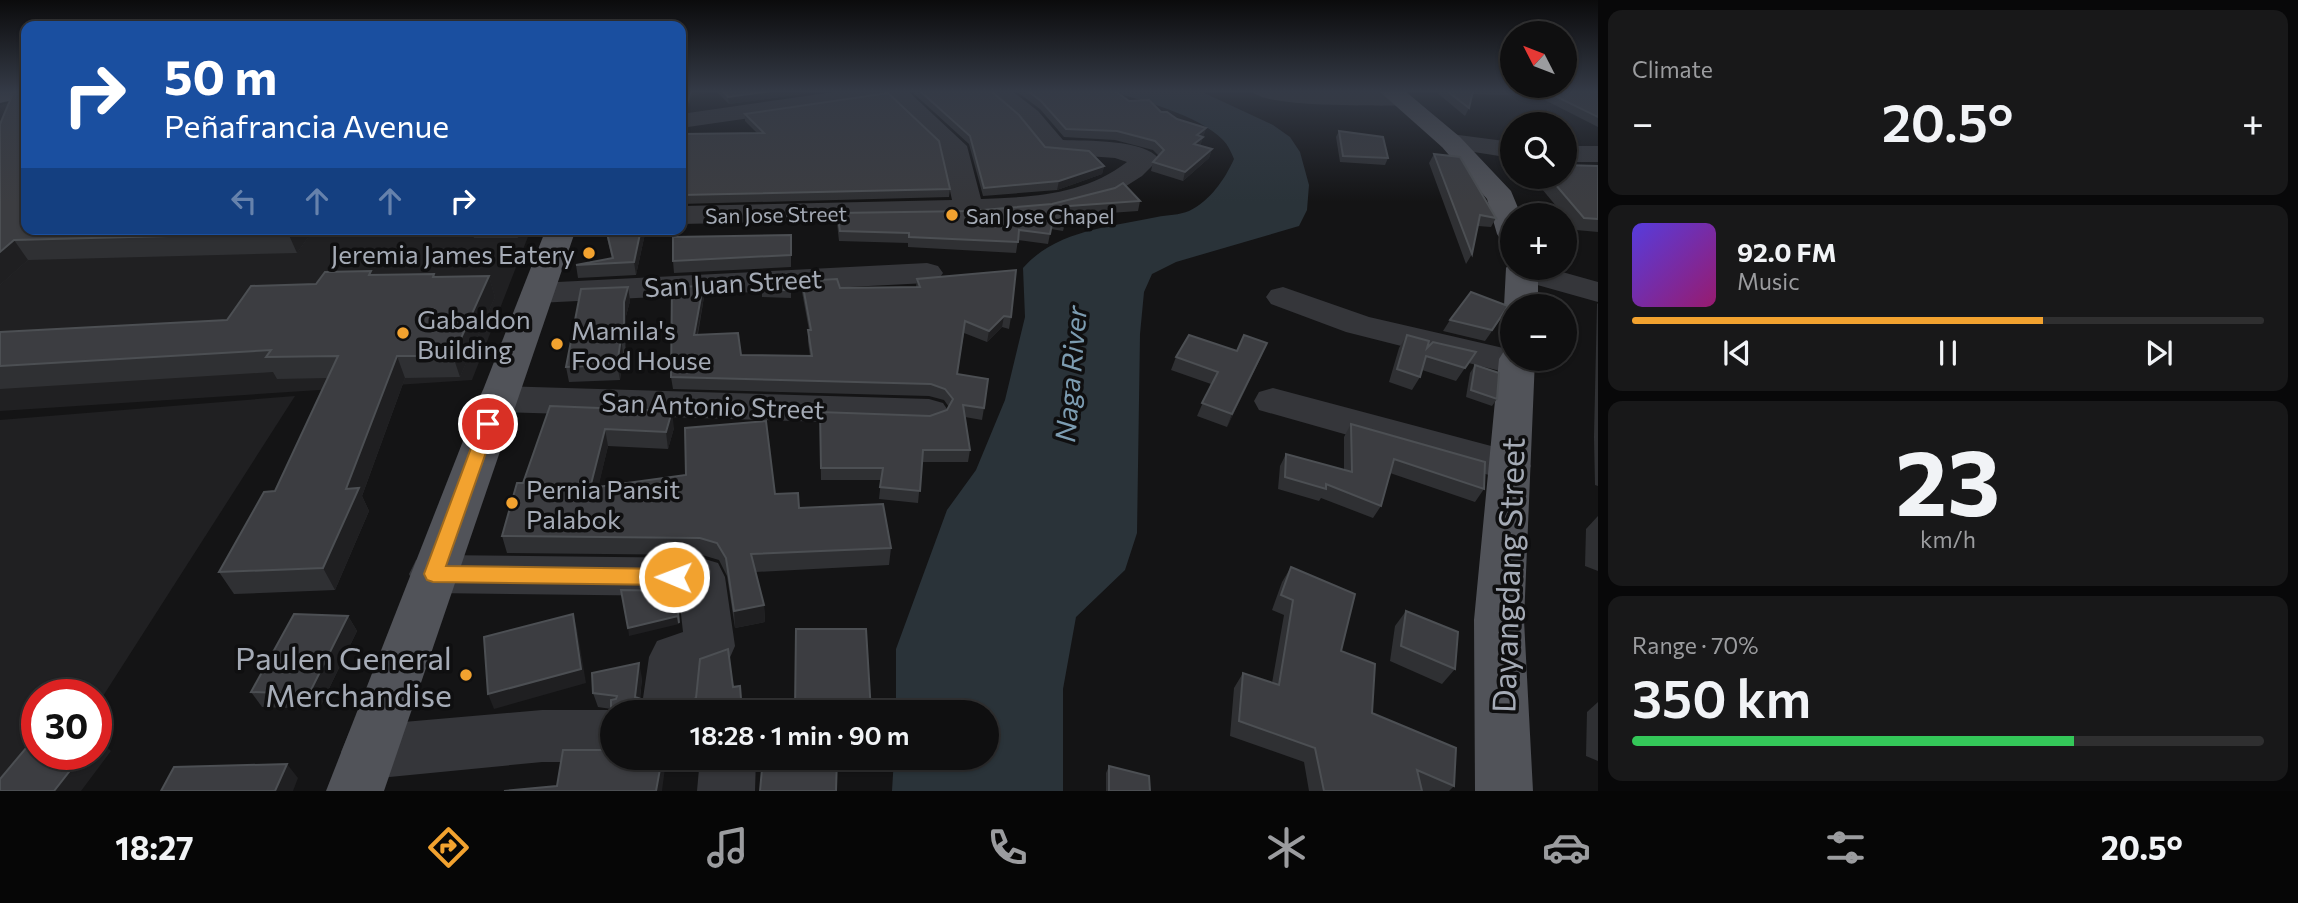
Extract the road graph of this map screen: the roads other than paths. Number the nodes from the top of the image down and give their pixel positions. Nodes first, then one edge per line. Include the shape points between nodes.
1 (934, 128) edge
2 (1039, 128) edge
3 (1435, 128) edge
4 (1451, 142) junction
5 (1500, 148) edge
6 (1577, 154) edge
7 (1598, 154) edge
8 (1503, 203) edge
9 (969, 209) junction
10 (686, 215) edge
11 (559, 235) edge
12 (927, 274) dead end
13 (1559, 280) edge
14 (1598, 292) edge
15 (538, 293) junction
16 (1283, 297) dead end
17 (1500, 357) edge
18 (1516, 371) edge
19 (497, 399) junction
20 (1273, 401) dead end
21 (929, 412) dead end
22 (1510, 466) junction
23 (433, 574) junction
24 (670, 700) edge
25 (600, 736) edge
26 (727, 770) edge
27 (362, 772) edge
28 (726, 791) edge
29 (1504, 791) edge

1 - 9 street via 954,146
2 - 9 street, San Jose Street via 1055,147 1118,150 1146,159 1086,195
3 - 4 main road
4 - 5 street
4 - 8 main road
6 - 7 street
9 - 10 street, San Jose Street
11 - 15 main road
12 - 15 street, San Juan Street
13 - 14 street
15 - 19 main road
16 - 17 street via 1358,325
18 - 22 main road, Dayangdang Street
19 - 21 street, San Antonio Street
19 - 23 main road
20 - 22 street
22 - 29 main road, Dayangdang Street via 1499,620
23 - 24 street via 701,577 710,646 675,657
23 - 27 main road
25 - 27 street via 542,736
26 - 28 street

